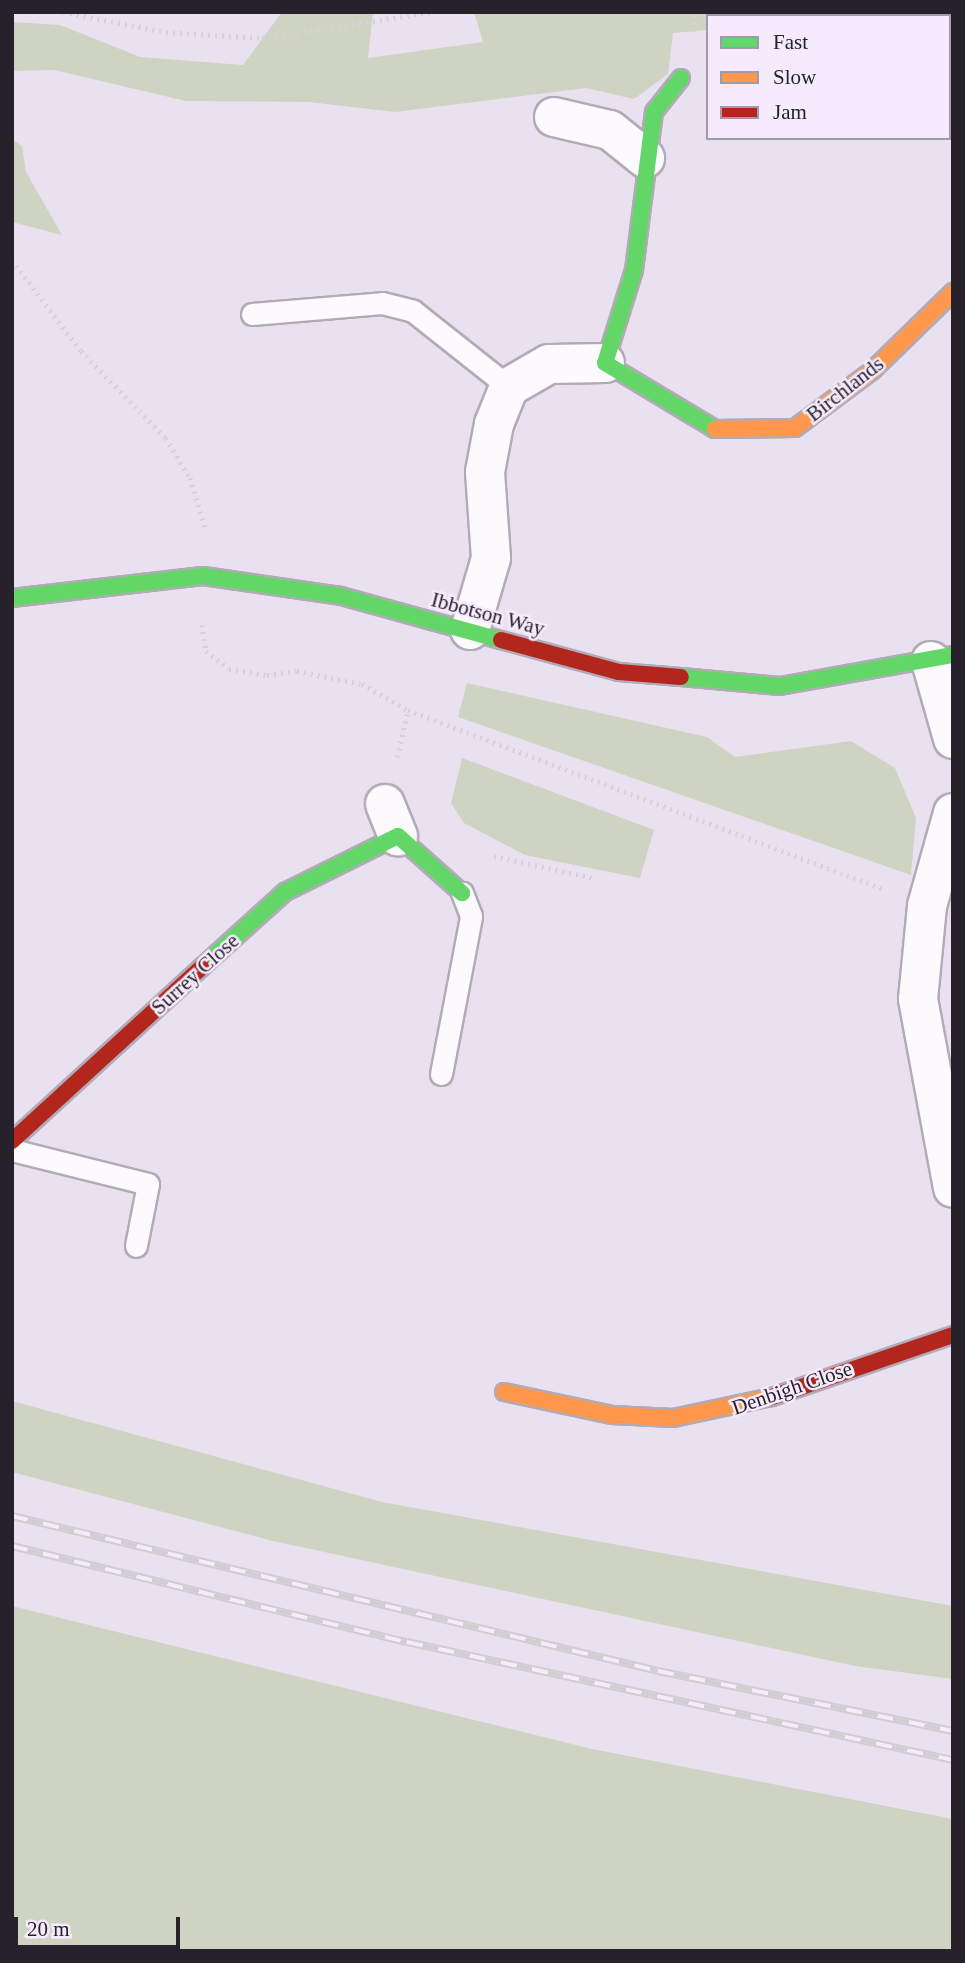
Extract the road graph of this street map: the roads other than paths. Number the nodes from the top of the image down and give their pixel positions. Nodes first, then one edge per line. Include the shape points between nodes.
1 (681, 78) dead end
2 (554, 117) dead end
3 (645, 158) junction
4 (953, 292) edge
5 (252, 314) dead end
6 (606, 363) junction
7 (509, 387) junction
8 (12, 598) edge
9 (470, 630) junction
10 (942, 658) edge
11 (953, 739) edge
12 (953, 813) edge
13 (463, 892) joint
14 (441, 1074) dead end
15 (12, 1142) edge
16 (12, 1150) edge
17 (953, 1188) edge
18 (136, 1246) dead end
19 (953, 1335) edge
20 (504, 1392) dead end

1 - 3 street via 654,112
2 - 3 street via 610,130
3 - 6 street via 634,270
4 - 6 street, Birchlands via 873,370 795,428 715,429
5 - 7 lane via 382,303 413,311
6 - 7 street via 549,364
7 - 9 street via 487,460 491,558
8 - 9 street, Ibbotson Way via 203,576 341,596
9 - 10 street, Ibbotson Way via 619,672 780,685
10 - 11 street
12 - 17 street via 927,906 921,1038
13 - 14 lane via 471,916
13 - 15 street, Surrey Close via 391,820 285,892
16 - 18 lane via 148,1184
19 - 20 street, Denbigh Close via 750,1405 673,1418 612,1415

